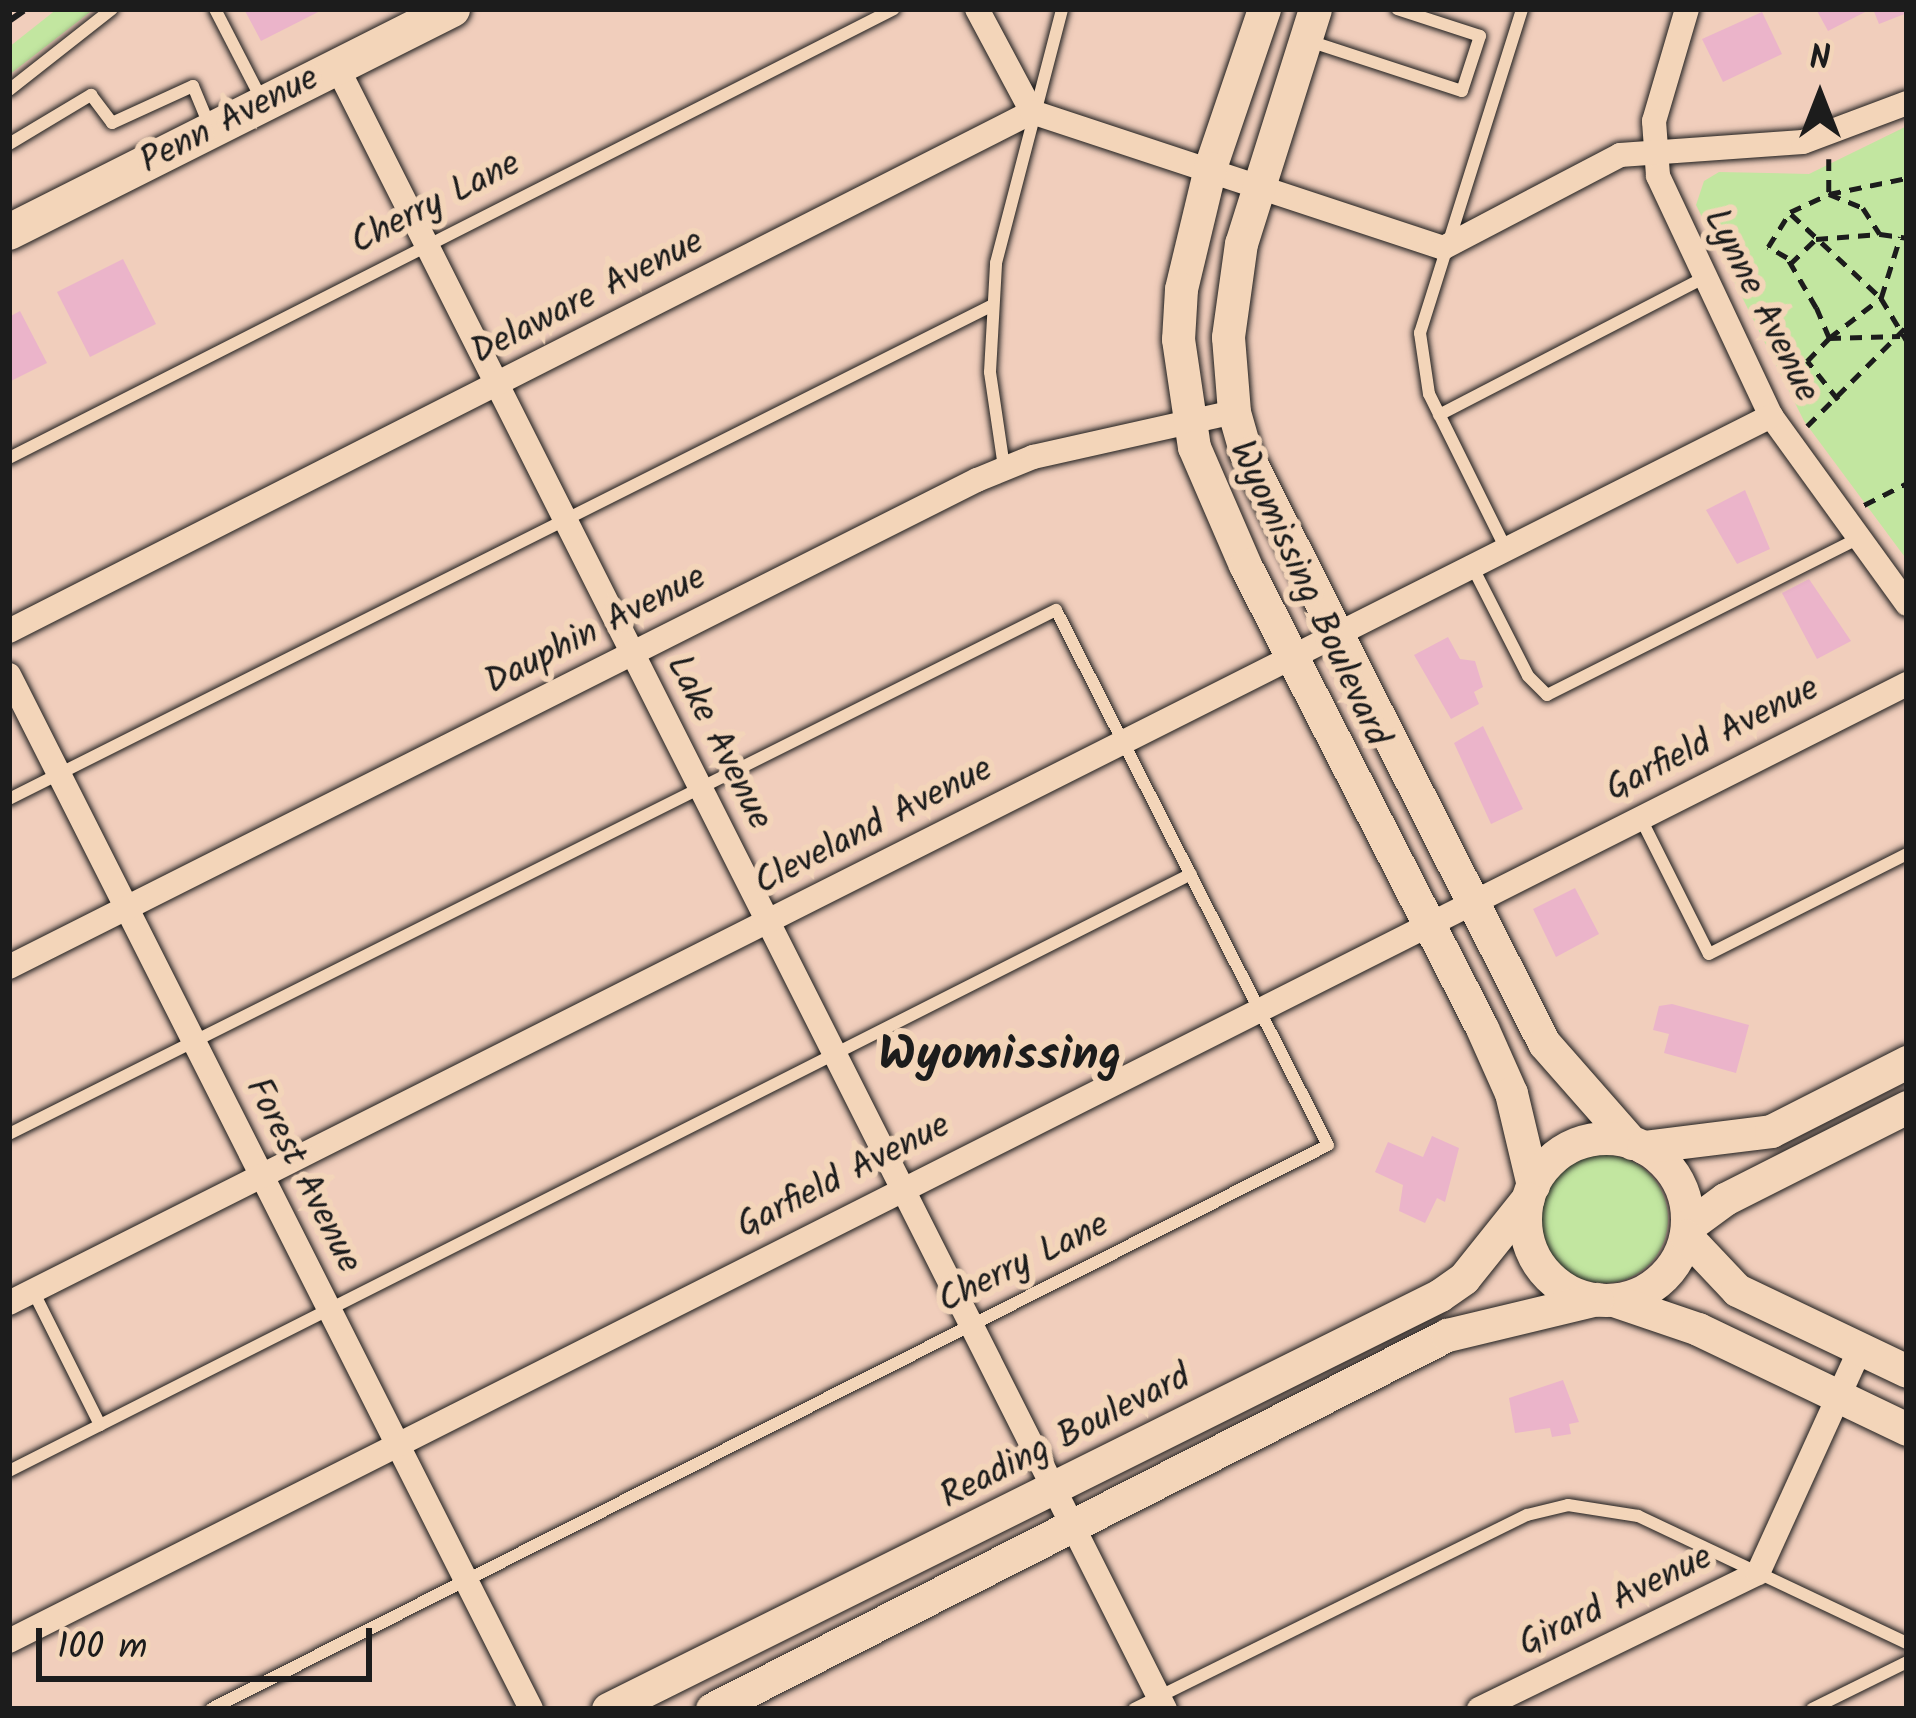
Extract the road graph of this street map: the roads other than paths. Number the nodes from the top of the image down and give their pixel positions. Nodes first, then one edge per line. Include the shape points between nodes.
1 (112, 9) edge
2 (215, 9) edge
3 (452, 9) edge
4 (894, 9) edge
5 (977, 9) edge
6 (1063, 9) edge
7 (1264, 9) edge
8 (1397, 9) edge
9 (1522, 9) edge
10 (1687, 9) edge
11 (1310, 24) edge
12 (337, 67) junction
13 (9, 90) edge
14 (264, 103) junction
15 (1907, 103) edge
16 (1032, 112) junction
17 (211, 130) junction
18 (9, 144) edge
19 (1652, 147) junction
20 (1210, 168) junction
21 (1258, 185) junction
22 (14, 224) edge
23 (428, 241) junction
24 (1443, 248) junction
25 (1703, 278) junction
26 (991, 306) junction
27 (497, 385) junction
28 (1234, 412) junction
29 (1438, 415) junction
30 (1771, 416) junction
31 (1190, 422) junction
32 (9, 458) edge
33 (1004, 469) junction
34 (565, 520) junction
35 (1859, 538) junction
36 (1506, 549) junction
37 (1472, 566) junction
38 (1907, 604) edge
39 (9, 631) edge
40 (1335, 631) junction
41 (1291, 652) junction
42 (632, 653) junction
43 (9, 675) edge
44 (1907, 684) edge
45 (1124, 742) junction
46 (60, 774) junction
47 (699, 788) junction
48 (9, 800) edge
49 (1640, 817) junction
50 (1907, 854) edge
51 (1191, 874) junction
52 (1474, 900) junction
53 (127, 908) junction
54 (768, 921) junction
55 (1425, 924) junction
56 (9, 967) edge
57 (1258, 1008) junction
58 (194, 1042) junction
59 (834, 1055) junction
60 (1907, 1062) edge
61 (1907, 1107) edge
62 (9, 1134) edge
63 (1637, 1145) junction
64 (262, 1176) junction
65 (903, 1188) junction
66 (1530, 1191) junction
67 (1686, 1231) junction
68 (33, 1291) junction
69 (1605, 1300) junction
70 (9, 1303) edge
71 (328, 1309) junction
72 (971, 1325) junction
73 (1860, 1349) junction
74 (1907, 1372) edge
75 (1836, 1397) junction
76 (100, 1425) junction
77 (1907, 1429) edge
78 (398, 1445) junction
79 (9, 1471) edge
80 (1052, 1489) junction
81 (1072, 1528) junction
82 (1758, 1573) junction
83 (465, 1581) junction
84 (9, 1641) edge
85 (1907, 1643) edge
86 (1907, 1662) edge
87 (1161, 1703) edge
88 (211, 1709) edge
89 (531, 1709) edge
90 (608, 1709) edge
91 (712, 1709) edge
92 (1133, 1709) edge
93 (1479, 1709) edge
94 (1812, 1709) edge

1 - 13 lane
2 - 14 lane
3 - 12 main road, Penn Avenue
4 - 23 lane, Cherry Lane
5 - 16 street
6 - 16 lane
7 - 20 main road, Wyomissing Boulevard
8 - 11 lane via 1480,36 1462,91
9 - 24 lane
10 - 19 street
11 - 21 main road, Wyomissing Boulevard
12 - 14 main road, Penn Avenue
12 - 23 street, Lake Avenue
14 - 17 main road, Penn Avenue
15 - 19 street via 1828,135 1766,147
16 - 20 street
16 - 26 lane
16 - 27 street, Delaware Avenue
17 - 18 lane via 193,86 112,123 91,95
17 - 22 main road, Penn Avenue
19 - 24 street via 1620,155
19 - 25 street, Lynne Avenue
20 - 21 street
20 - 31 main road, Wyomissing Boulevard via 1181,289 1178,339
21 - 24 street
21 - 28 main road, Wyomissing Boulevard via 1232,297
23 - 27 street, Lake Avenue
23 - 32 lane, Cherry Lane
24 - 29 lane via 1420,333
25 - 29 lane
25 - 30 street, Lynne Avenue
26 - 33 lane via 989,372
26 - 34 lane
27 - 34 street, Lake Avenue
27 - 39 street, Delaware Avenue
28 - 31 street, Dauphin Avenue
28 - 40 main road, Wyomissing Boulevard via 1246,454
29 - 36 lane
30 - 35 street, Lynne Avenue
30 - 36 street, Cleveland Avenue
31 - 33 street, Dauphin Avenue
31 - 41 main road, Wyomissing Boulevard via 1205,480
33 - 42 street, Dauphin Avenue
34 - 42 street, Lake Avenue
34 - 46 lane
35 - 37 lane via 1547,695 1528,676
35 - 38 street, Lynne Avenue
36 - 37 street, Cleveland Avenue
37 - 40 street, Cleveland Avenue
40 - 41 street, Cleveland Avenue
40 - 52 main road, Wyomissing Boulevard
41 - 45 street, Cleveland Avenue
41 - 55 main road, Wyomissing Boulevard
42 - 47 street, Lake Avenue
42 - 53 street, Dauphin Avenue
43 - 46 street, Forest Avenue
44 - 49 street, Garfield Avenue
45 - 47 lane, Cherry Lane via 1056,610
45 - 51 lane, Cherry Lane
45 - 54 street, Cleveland Avenue
46 - 48 lane
46 - 53 street, Forest Avenue
47 - 54 street, Lake Avenue
47 - 58 lane
49 - 50 lane via 1709,953
49 - 52 street, Garfield Avenue
51 - 57 lane, Cherry Lane
51 - 59 lane
52 - 55 street, Garfield Avenue
52 - 63 main road, Wyomissing Boulevard via 1544,1043
53 - 56 street, Dauphin Avenue
53 - 58 street, Forest Avenue
54 - 59 street, Lake Avenue
54 - 64 street, Cleveland Avenue
55 - 57 street, Garfield Avenue
55 - 66 main road, Wyomissing Boulevard via 1511,1093
57 - 65 street, Garfield Avenue
57 - 72 lane, Cherry Lane via 1328,1144
58 - 62 lane
58 - 64 street, Forest Avenue
59 - 65 street, Lake Avenue
59 - 71 lane
60 - 63 main road via 1771,1131
61 - 67 main road via 1748,1186
63 - 66 main road via 1574,1145
63 - 67 main road via 1674,1176
64 - 68 street, Cleveland Avenue
64 - 71 street, Forest Avenue
65 - 72 street, Lake Avenue
65 - 78 street, Garfield Avenue
66 - 69 main road via 1527,1237 1539,1264 1560,1286
66 - 80 main road, Reading Boulevard via 1464,1278 1440,1295
67 - 69 main road via 1664,1276
67 - 73 main road via 1737,1290
68 - 70 street, Cleveland Avenue
68 - 76 lane
69 - 75 main road via 1698,1329
69 - 81 main road via 1447,1335
71 - 76 lane
71 - 78 street, Forest Avenue
72 - 80 street, Lake Avenue
72 - 83 lane, Cherry Lane
73 - 74 main road
73 - 75 street, Girard Avenue
75 - 77 main road
75 - 82 street, Girard Avenue
76 - 79 lane
78 - 83 street, Forest Avenue
78 - 84 street, Garfield Avenue
80 - 81 street, Lake Avenue
80 - 90 main road, Reading Boulevard
81 - 87 street, Lake Avenue
81 - 91 main road
82 - 85 lane
82 - 87 lane via 1615,1508 1544,1509
82 - 93 street, Girard Avenue
83 - 88 lane, Cherry Lane
83 - 89 street, Forest Avenue
86 - 94 lane
87 - 92 lane

